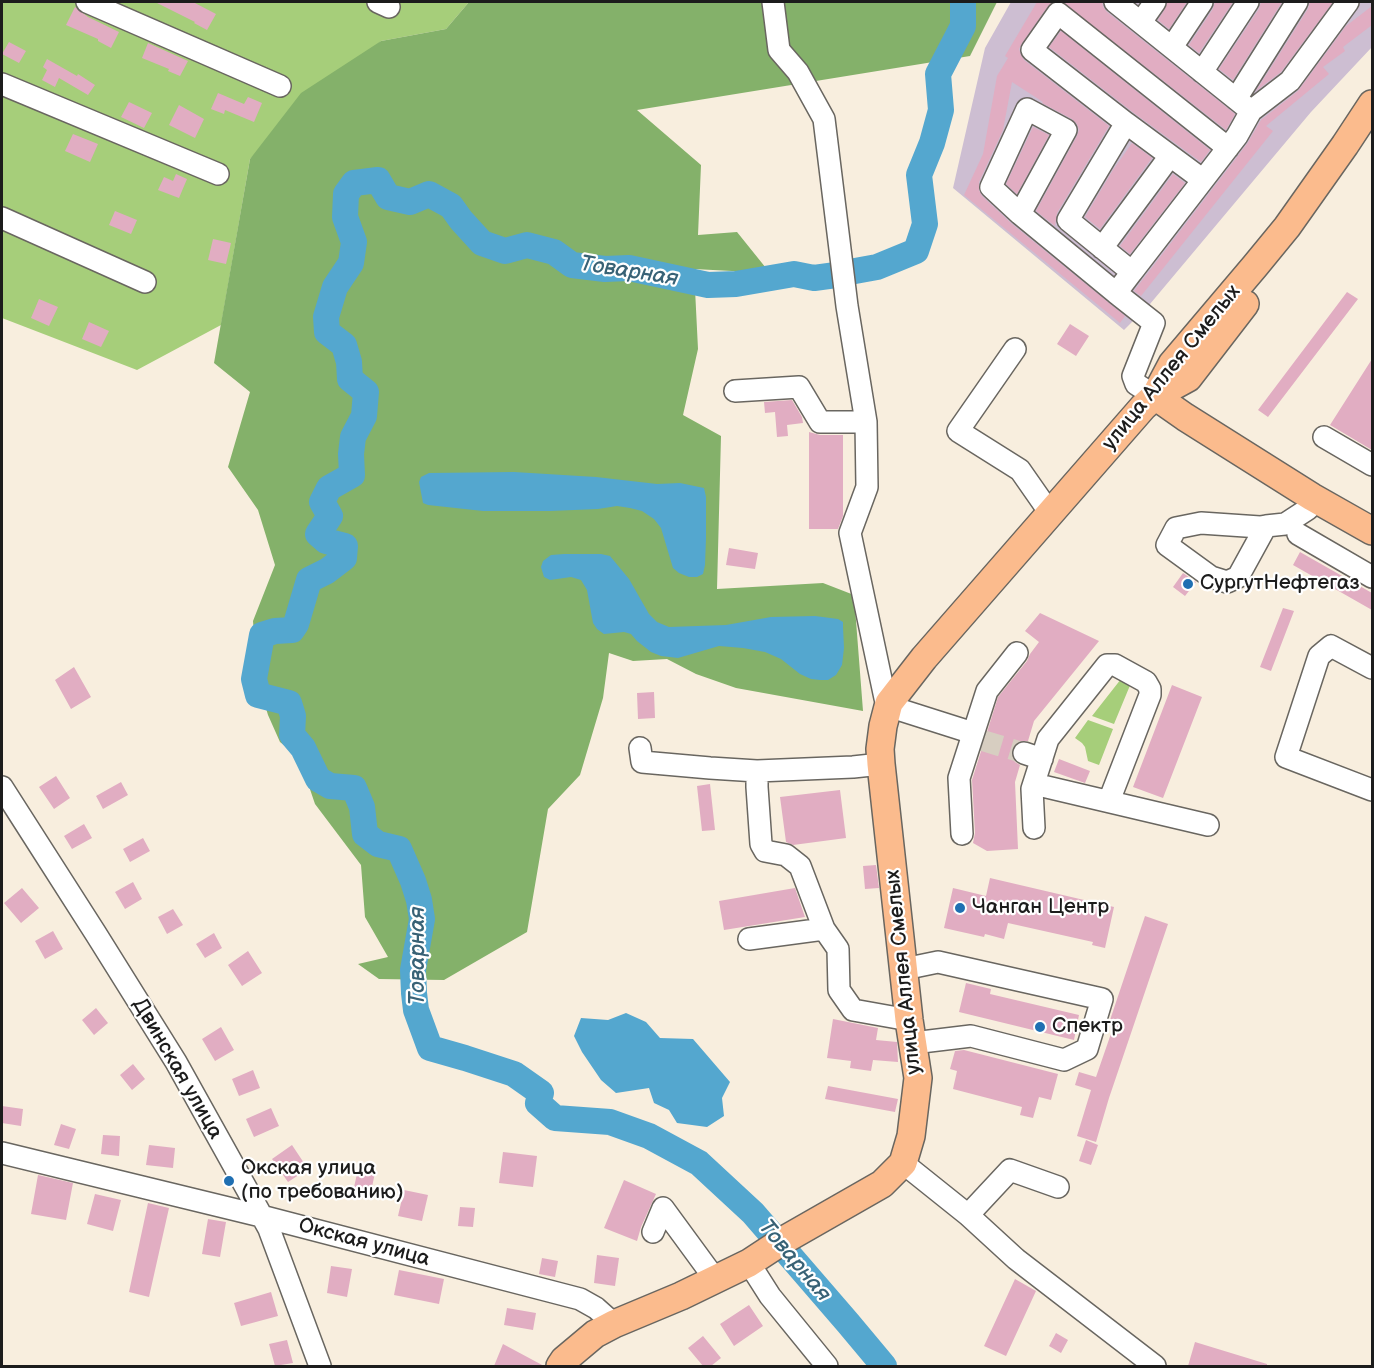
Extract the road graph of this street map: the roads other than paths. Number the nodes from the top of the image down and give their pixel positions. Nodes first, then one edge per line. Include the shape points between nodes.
1 (87, 2) edge
2 (773, 2) edge
3 (1115, 2) edge
4 (1155, 2) edge
5 (1202, 2) edge
6 (1248, 2) edge
7 (1297, 2) edge
8 (1348, 2) edge
9 (1141, 22) junction
10 (1172, 48) junction
11 (1202, 72) junction
12 (2, 84) edge
13 (280, 86) dead end
14 (1372, 104) edge
15 (1243, 105) junction
16 (1126, 123) junction
17 (1372, 130) edge
18 (1228, 148) junction
19 (1170, 156) junction
20 (218, 174) dead end
21 (1203, 180) junction
22 (1020, 214) junction
23 (2, 218) edge
24 (1102, 248) junction
25 (1132, 273) junction
26 (145, 282) dead end
27 (1116, 293) junction
28 (1015, 349) dead end
29 (735, 391) dead end
30 (1155, 396) junction
31 (866, 422) junction
32 (1324, 437) dead end
33 (1372, 465) edge
34 (1308, 509) dead end
35 (1050, 513) junction
36 (1266, 526) dead end
37 (1372, 531) edge
38 (1298, 534) dead end
39 (1372, 577) edge
40 (1017, 653) dead end
41 (1372, 668) edge
42 (889, 705) junction
43 (975, 737) junction
44 (640, 748) dead end
45 (881, 764) junction
46 (757, 771) junction
47 (1034, 784) junction
48 (2, 787) edge
49 (1372, 790) edge
50 (1109, 801) junction
51 (1208, 825) dead end
52 (1034, 828) dead end
53 (962, 834) dead end
54 (824, 929) junction
55 (748, 939) dead end
56 (904, 969) junction
57 (911, 1031) junction
58 (2, 1153) edge
59 (903, 1163) junction
60 (1058, 1187) dead end
61 (968, 1215) junction
62 (261, 1216) junction
63 (653, 1232) dead end
64 (748, 1263) junction
65 (715, 1279) junction
66 (614, 1324) junction
67 (320, 1366) edge
68 (560, 1366) edge
69 (827, 1366) edge
70 (1155, 1366) edge

1 - 13 street
2 - 31 street, улица Аллея Смелых via 779,50 798,72 824,119 846,306
3 - 9 street
4 - 9 street
5 - 10 street
6 - 11 street
7 - 15 street
8 - 15 street via 1290,81
9 - 10 street
10 - 11 street
11 - 15 street
12 - 20 street
14 - 30 main road, улица Аллея Смелых via 1287,227 1172,364
15 - 18 street via 1238,136
16 - 18 street via 1032,50 1058,13
16 - 19 street
16 - 24 street via 1068,220
17 - 30 main road via 1188,378
18 - 21 street
19 - 21 street
19 - 24 street
21 - 25 street
22 - 22 street via 1066,130 1027,109 991,187
22 - 27 street
23 - 26 street
24 - 25 street
25 - 27 street
27 - 30 street via 1154,323 1133,376 1136,384
28 - 35 street via 958,431 1020,470
29 - 31 street via 799,387 820,422
30 - 35 main road, улица Аллея Смелых
30 - 37 main road via 1302,491
31 - 42 street, улица Аллея Смелых via 867,487 850,533
32 - 33 street
34 - 36 street via 1285,524
35 - 42 main road, улица Аллея Смелых via 924,658
38 - 39 street
40 - 43 street via 987,691
41 - 49 street via 1331,646 1319,656 1286,757
42 - 43 street
42 - 45 main road, улица Аллея Смелых via 883,726
43 - 53 street via 959,778
44 - 46 street via 642,762
45 - 46 street
45 - 56 main road, улица Аллея Смелых
46 - 54 street via 761,844 765,851 786,855 800,866
47 - 50 street
47 - 50 street via 1048,739 1107,665 1115,665 1146,682 1150,695
47 - 52 street
48 - 62 street, Двинская улица via 176,1062
50 - 51 street
54 - 55 street
54 - 57 street via 838,949 839,990 853,1010
56 - 57 main road, улица Аллея Смелых
56 - 57 street via 938,962 1102,999 1087,1049 1064,1060 971,1036
57 - 59 main road, улица Аллея Смелых via 918,1078 911,1136
58 - 62 street, Окская улица
59 - 61 street
59 - 64 main road, улица Аллея Смелых via 882,1184
60 - 61 street via 1010,1170
61 - 70 street via 1016,1259
62 - 66 street, Окская улица via 580,1299
62 - 67 street, Двинская улица
63 - 65 street via 663,1208
64 - 65 main road, улица Аллея Смелых
64 - 69 street
65 - 66 main road, улица Аллея Смелых
66 - 68 main road, улица Аллея Смелых via 595,1334

